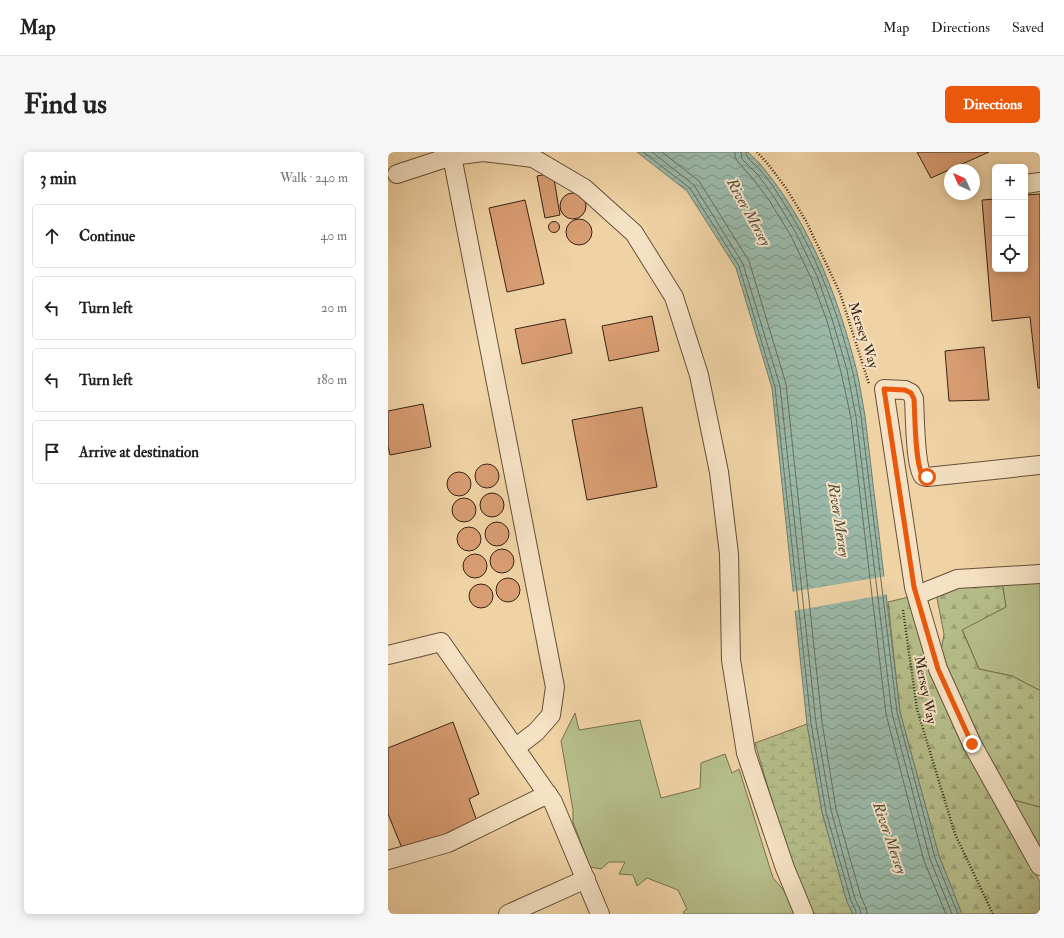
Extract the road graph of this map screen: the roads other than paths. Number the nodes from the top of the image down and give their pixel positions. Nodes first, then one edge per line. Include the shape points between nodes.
1 (452, 156) junction
2 (397, 174) dead end
3 (1040, 182) edge
4 (1028, 184) edge
5 (1040, 465) edge
6 (1040, 574) edge
7 (917, 595) junction
8 (388, 655) edge
9 (515, 748) junction
10 (548, 794) junction
11 (388, 860) edge
12 (1040, 866) edge
13 (586, 879) junction
14 (508, 914) edge
15 (600, 914) edge
16 (804, 914) edge

1 - 2 lane
1 - 9 lane via 555,687 551,715 536,732
1 - 16 lane via 483,152 533,158 584,188 634,233 674,297 699,375 719,472 729,554 731,660 746,753 784,868
3 - 4 lane
5 - 7 lane via 923,476 920,473 917,454 914,399 911,393 905,390 884,389
6 - 7 lane via 957,579
7 - 12 lane via 938,669 968,737
8 - 9 lane via 441,642
9 - 10 lane
10 - 11 lane via 448,843
10 - 13 lane
13 - 14 lane
13 - 15 lane

